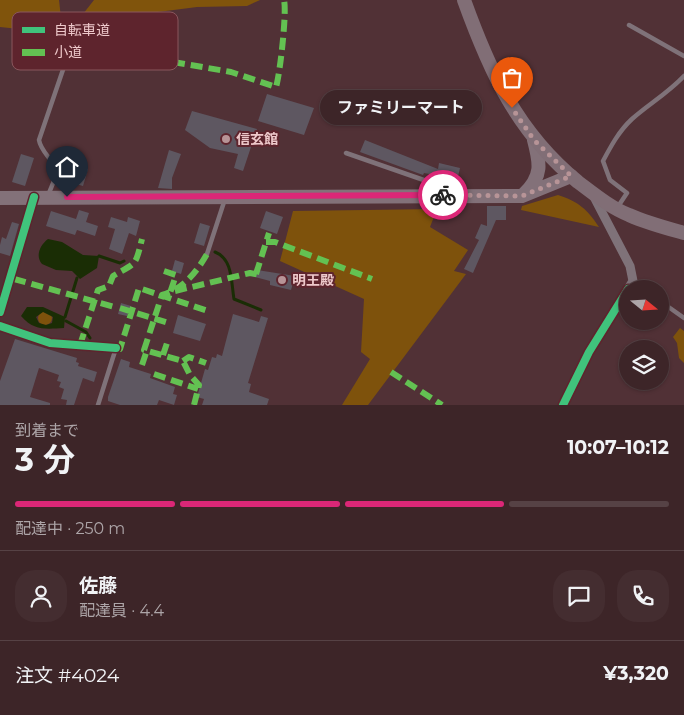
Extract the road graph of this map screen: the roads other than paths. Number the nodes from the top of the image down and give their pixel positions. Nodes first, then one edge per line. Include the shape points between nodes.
1 (464, 0) edge
2 (629, 25) dead end
3 (684, 56) edge
4 (63, 70) edge
5 (684, 76) edge
6 (534, 140) junction
7 (346, 152) dead end
8 (571, 176) junction
9 (592, 194) junction
10 (440, 195) junction
11 (522, 196) junction
12 (41, 197) junction
13 (225, 197) junction
14 (0, 198) edge
15 (617, 209) junction
16 (684, 233) edge
17 (207, 254) dead end
18 (629, 280) edge
19 (619, 302) edge
20 (669, 307) edge
21 (0, 312) edge
22 (684, 318) edge
23 (0, 326) edge
24 (116, 348) joint
25 (98, 405) edge
26 (563, 405) edge

1 - 6 highway via 481,49 505,98
2 - 3 lane
4 - 12 lane via 39,140 40,148 56,173
5 - 15 lane via 632,119 613,141 603,162 610,180 627,193
6 - 8 highway
6 - 11 main road via 540,164 530,189
7 - 10 lane via 438,186
8 - 9 highway
8 - 11 main road
9 - 15 highway
9 - 18 street via 630,266
10 - 11 main road
10 - 13 main road
12 - 13 main road
12 - 14 main road
12 - 21 street
13 - 17 lane
15 - 16 highway
19 - 26 street via 589,352
20 - 22 lane
23 - 24 street via 50,343
24 - 25 lane

